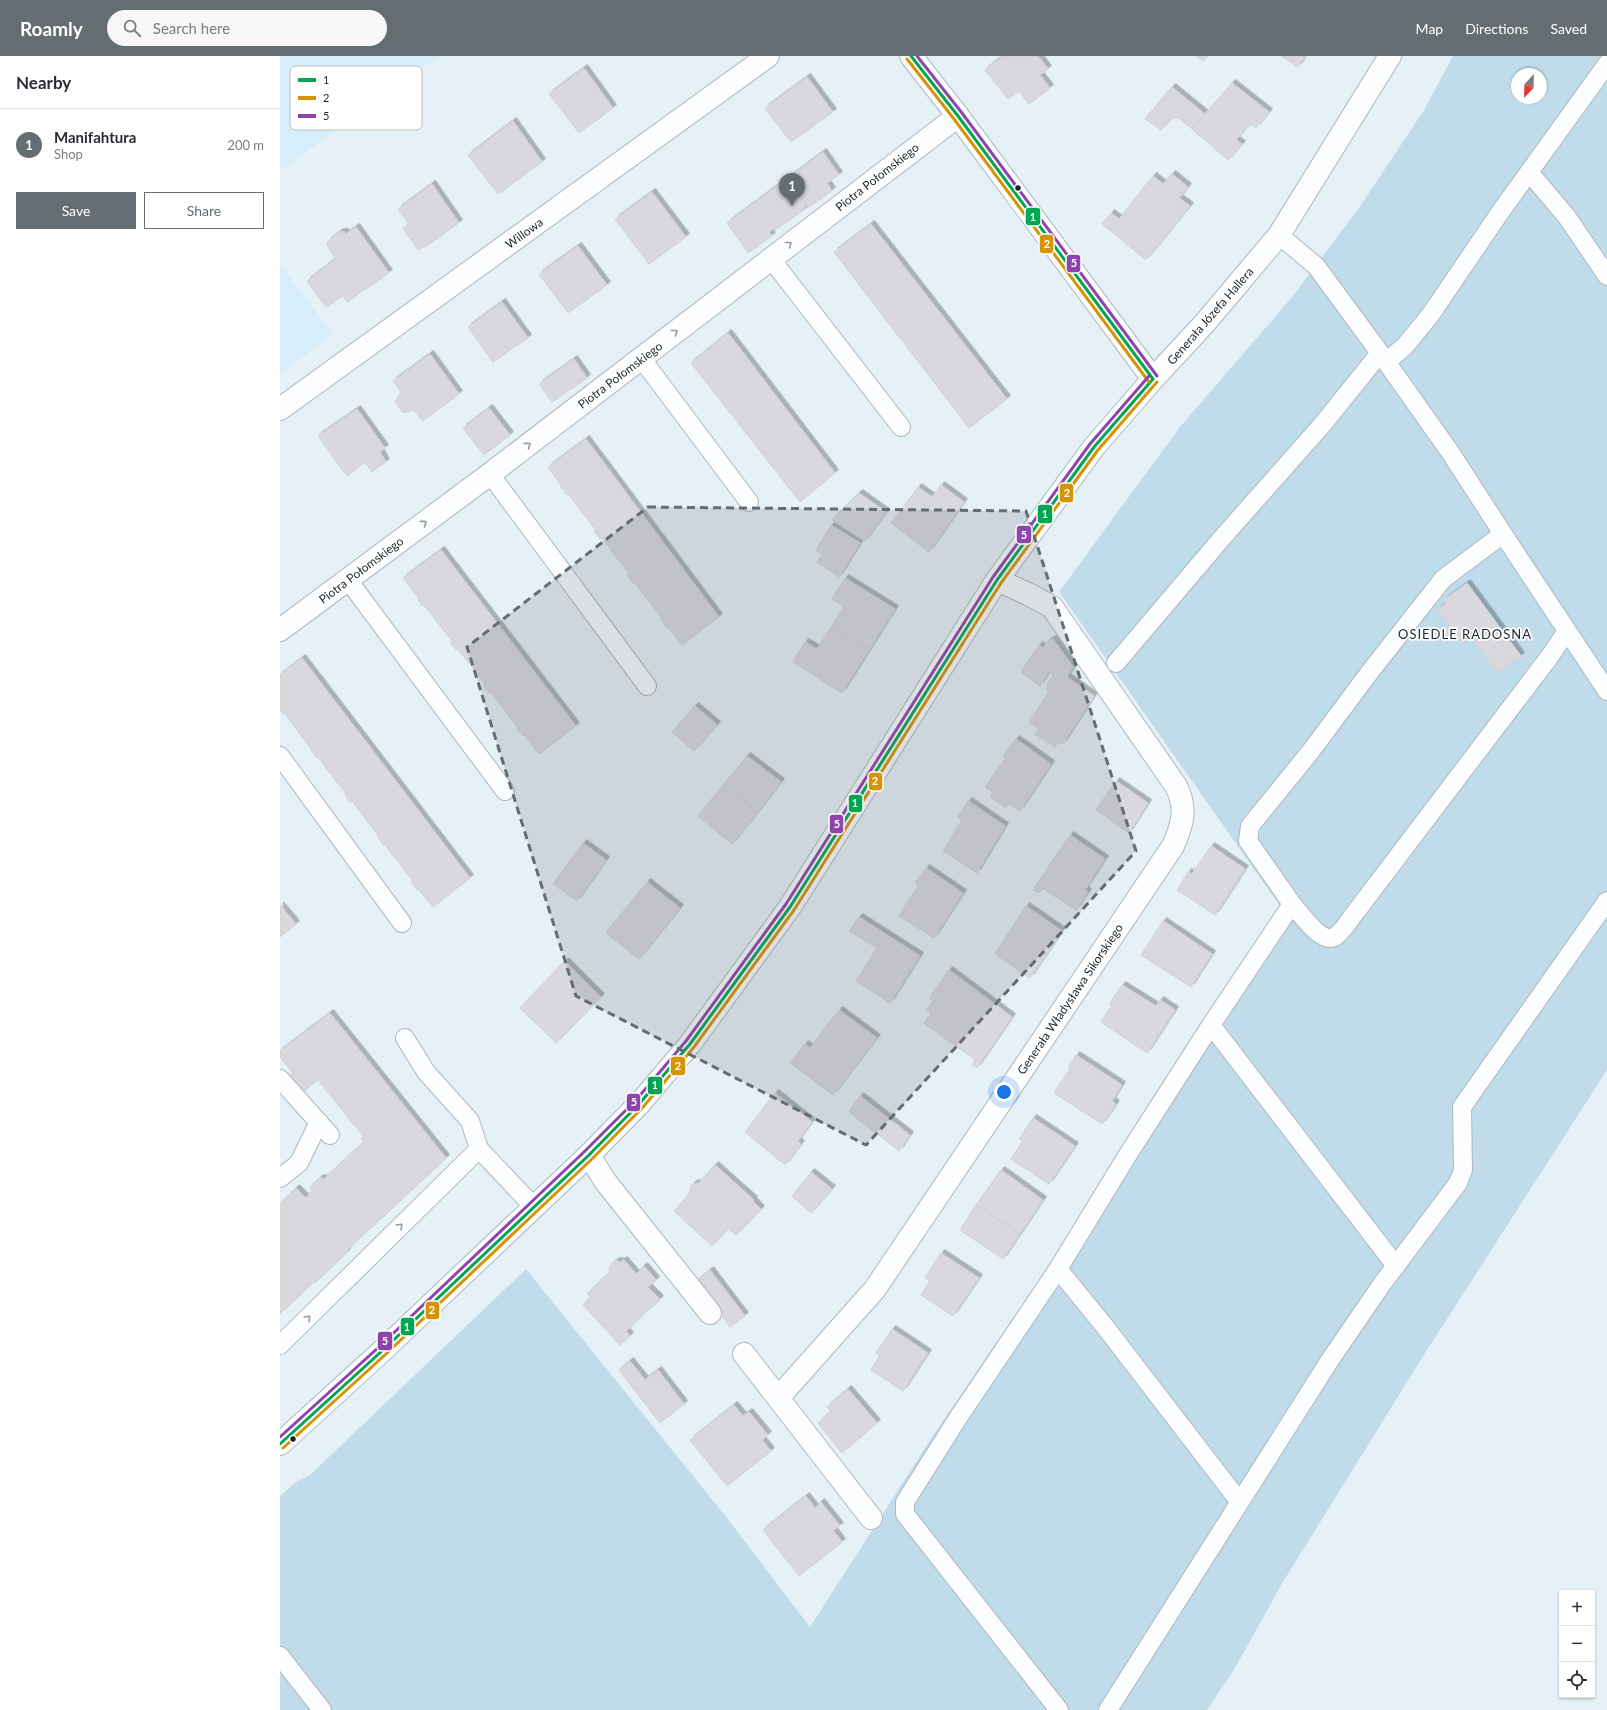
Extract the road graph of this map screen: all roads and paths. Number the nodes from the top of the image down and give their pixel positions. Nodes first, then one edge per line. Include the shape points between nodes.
1 (768, 56) edge
2 (911, 56) edge
3 (1390, 56) edge
4 (1607, 64) edge
5 (958, 116) junction
6 (1529, 172) junction
7 (1279, 235) junction
8 (771, 259) junction
9 (1607, 276) edge
10 (641, 358) junction
11 (1383, 358) junction
12 (1154, 379) junction
13 (280, 408) edge
14 (901, 427) dead end
15 (490, 474) junction
16 (749, 502) dead end
17 (1503, 534) junction
18 (348, 580) junction
19 (997, 580) junction
20 (280, 630) edge
21 (1567, 631) junction
22 (1116, 663) dead end
23 (647, 686) dead end
24 (1607, 691) edge
25 (280, 756) edge
26 (505, 791) dead end
27 (1607, 900) edge
28 (1292, 904) junction
29 (402, 923) dead end
30 (1211, 1025) junction
31 (405, 1038) dead end
32 (283, 1089) edge
33 (479, 1149) junction
34 (589, 1156) junction
35 (280, 1178) edge
36 (534, 1207) junction
37 (1396, 1266) junction
38 (1058, 1269) junction
39 (710, 1313) dead end
40 (280, 1345) edge
41 (744, 1354) dead end
42 (779, 1397) junction
43 (280, 1444) edge
44 (1239, 1502) junction
45 (871, 1518) dead end
46 (280, 1656) edge
47 (322, 1710) edge
48 (1059, 1710) edge
49 (1108, 1710) edge

1 - 13 street, Willowa
2 - 5 street
3 - 7 street, Generała Józefa Hallera
4 - 6 lane
8 -> 5 street, Piotra Połomskiego
5 - 12 street
6 - 9 lane via 1567,217
6 - 11 lane via 1405,346
7 - 11 lane via 1316,266
7 - 12 street, Generała Józefa Hallera
10 -> 8 street, Piotra Połomskiego
8 - 14 lane
15 -> 10 street, Piotra Połomskiego
10 - 16 lane
11 - 17 lane via 1450,452
11 - 22 lane via 1217,544
12 - 19 street, Generała Józefa Hallera via 1094,447
18 -> 15 street, Piotra Połomskiego
15 - 23 lane
17 - 21 lane
17 - 28 lane via 1443,579 1250,826 1248,841
18 - 20 street, Piotra Połomskiego
18 - 26 lane
19 - 34 street, Generała Józefa Hallera via 790,907 690,1044 640,1103
19 - 42 street, Generała Władysława Sikorskiego via 1052,607 1176,786 1181,796 1182,823 1173,846 876,1289
21 - 24 lane
21 - 28 lane via 1336,936 1321,936
25 - 29 lane
27 - 37 lane via 1462,1107 1463,1170 1458,1183
28 - 30 lane
30 - 37 lane
30 - 38 lane
31 - 33 lane via 426,1072 470,1120
32 - 35 lane via 324,1129 299,1163
33 - 36 lane
40 -> 33 lane
34 - 36 street, Generała Józefa Hallera
34 - 39 street via 605,1181
36 - 43 street, Generała Józefa Hallera
37 - 44 lane via 1330,1360
38 - 44 lane
38 - 48 lane via 905,1502 905,1514
41 - 42 street
42 - 45 street
44 - 49 lane
46 - 47 lane

